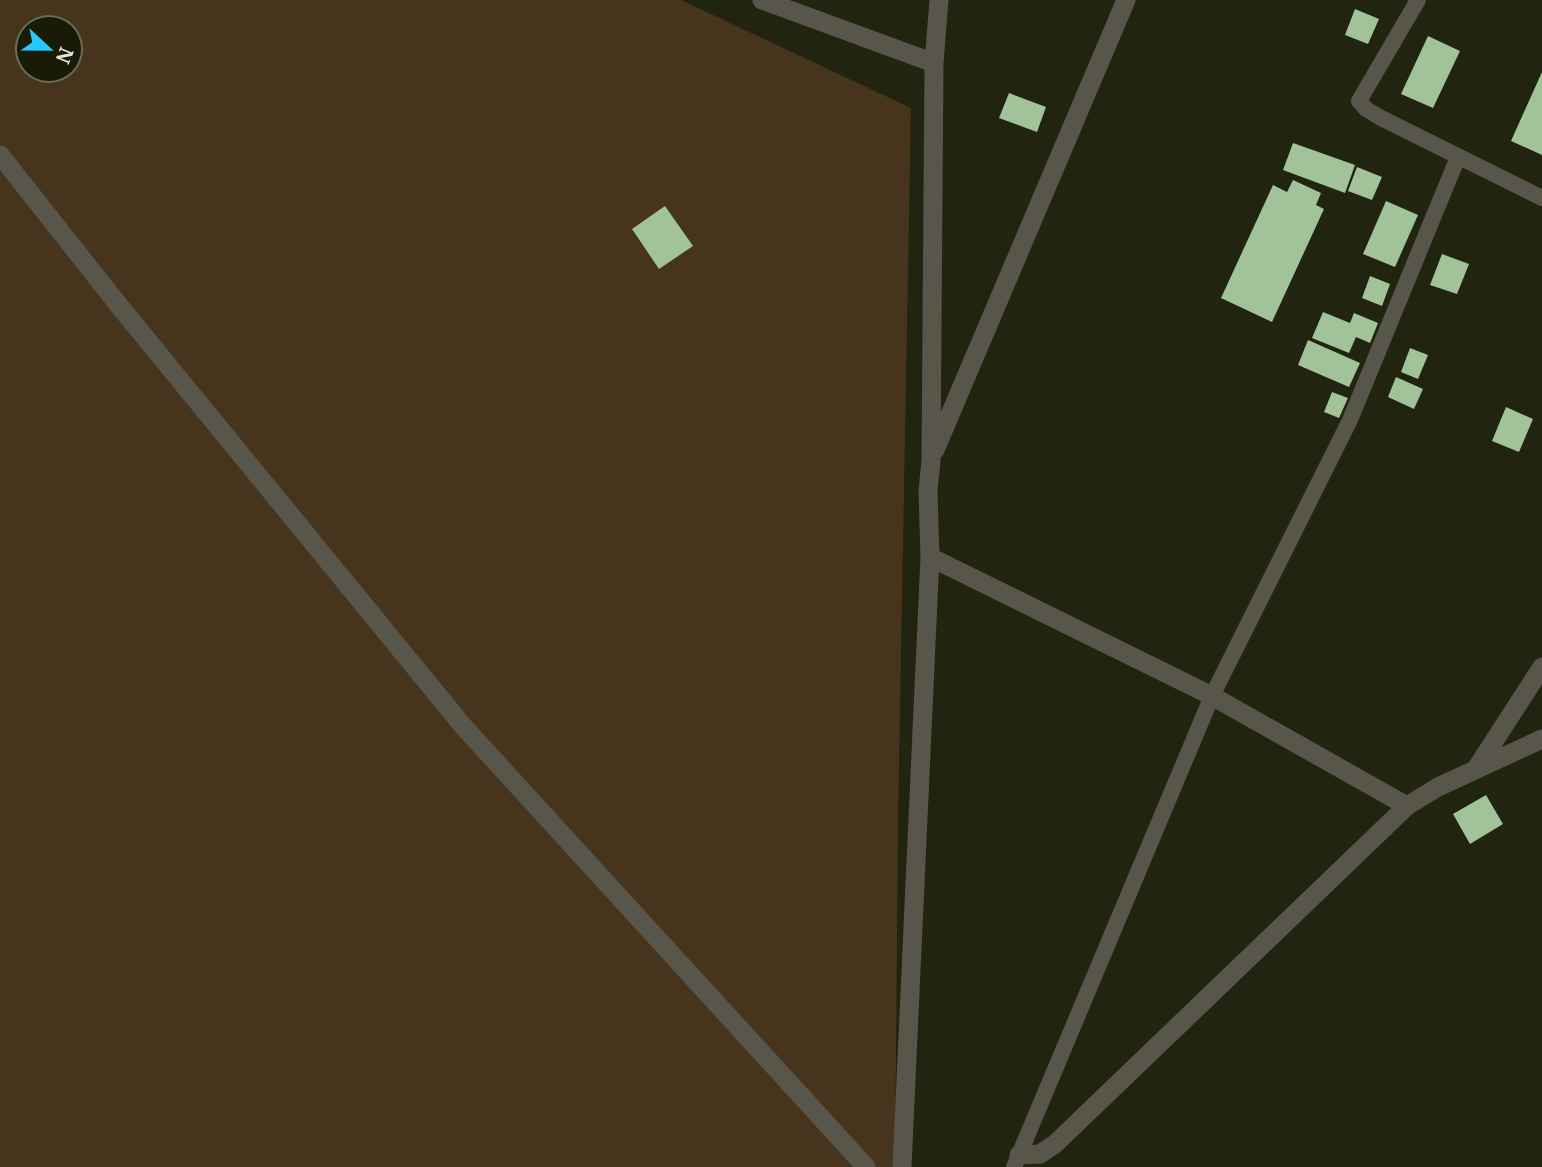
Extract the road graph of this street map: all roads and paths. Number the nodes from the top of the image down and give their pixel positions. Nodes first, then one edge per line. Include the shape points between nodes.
1 (762, 0) edge
2 (939, 0) edge
3 (1126, 0) edge
4 (1418, 0) edge
5 (934, 63) junction
6 (0, 155) edge
7 (1458, 157) junction
8 (1542, 198) edge
9 (931, 460) junction
10 (930, 557) junction
11 (1542, 667) edge
12 (1212, 696) junction
13 (1542, 738) edge
14 (1476, 769) junction
15 (1407, 806) junction
16 (1017, 1161) edge
17 (866, 1167) edge
18 (902, 1167) edge

1 - 5 street
2 - 5 street
3 - 9 street
4 - 7 lane via 1359,101 1381,118
5 - 9 street
6 - 17 street via 463,726
7 - 8 lane
7 - 12 lane via 1350,420
9 - 10 street
10 - 12 street
10 - 18 street
11 - 14 street
12 - 15 street
12 - 16 lane
13 - 14 street
14 - 15 street
15 - 16 street via 1055,1144

